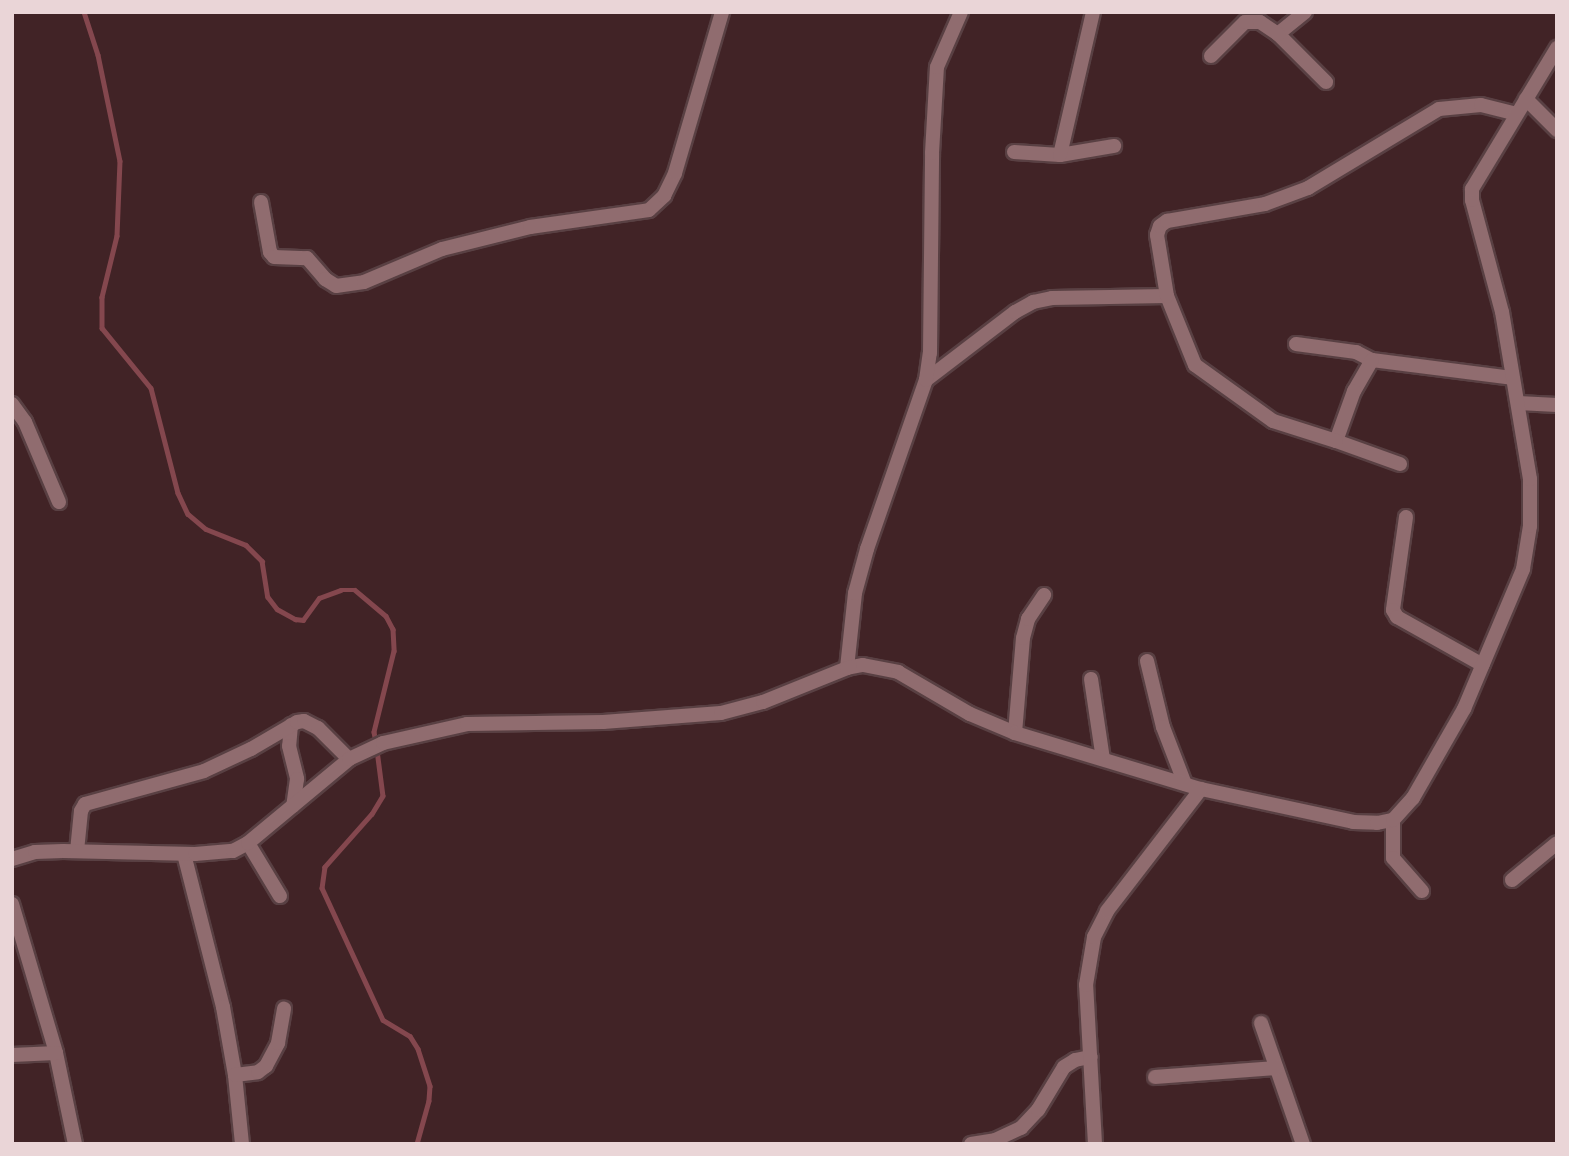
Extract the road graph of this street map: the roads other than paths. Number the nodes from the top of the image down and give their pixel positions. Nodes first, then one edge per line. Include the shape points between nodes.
1 (722, 12) edge
2 (961, 12) edge
3 (1093, 12) edge
4 (1305, 12) edge
5 (1278, 34) junction
6 (1557, 48) edge
7 (1211, 56) dead end
8 (1326, 82) dead end
9 (1526, 99) junction
10 (1516, 114) junction
11 (1557, 130) edge
12 (1114, 146) dead end
13 (1014, 152) dead end
14 (1060, 155) junction
15 (261, 202) dead end
16 (1167, 296) junction
17 (1296, 344) dead end
18 (1372, 360) junction
19 (1512, 378) junction
20 (926, 380) junction
21 (1518, 403) junction
22 (12, 404) edge
23 (1557, 405) edge
24 (1336, 441) junction
25 (1400, 464) dead end
26 (60, 502) dead end
27 (1406, 517) dead end
28 (1044, 595) dead end
29 (1147, 661) dead end
30 (1483, 665) junction
31 (847, 667) junction
32 (1091, 679) dead end
33 (291, 725) junction
34 (1015, 733) junction
35 (349, 759) junction
36 (1104, 759) junction
37 (1185, 784) junction
38 (1201, 789) junction
39 (293, 806) junction
40 (1393, 820) junction
41 (248, 843) junction
42 (1557, 843) edge
43 (77, 851) junction
44 (184, 854) junction
45 (12, 859) edge
46 (1512, 880) dead end
47 (1422, 891) dead end
48 (280, 896) dead end
49 (12, 904) edge
50 (284, 1009) dead end
51 (1261, 1023) dead end
52 (56, 1053) junction
53 (12, 1055) edge
54 (1091, 1057) junction
55 (1276, 1068) junction
56 (235, 1075) junction
57 (1156, 1077) dead end
58 (75, 1144) edge
59 (242, 1144) edge
60 (971, 1144) edge
61 (1096, 1144) edge
62 (1303, 1144) edge

1 - 15 street via 675,173 664,196 649,210 530,227 442,249 364,282 336,286 307,258 274,257
2 - 20 street via 937,67
3 - 14 street
4 - 5 street
5 - 7 street via 1260,22 1245,22
5 - 8 street
6 - 9 street
9 - 10 street
9 - 11 street
10 - 16 street via 1481,105 1439,109 1308,188 1265,204 1167,222 1157,234
10 - 19 street via 1472,189 1503,312
12 - 14 street
13 - 14 street
16 - 20 street via 1033,302
16 - 24 street via 1195,365 1273,421
17 - 18 street via 1356,352
18 - 19 street
18 - 24 street via 1349,402
19 - 21 street
20 - 31 street via 867,549 855,593
21 - 23 street
21 - 30 street via 1530,479 1530,526 1522,569
22 - 26 street via 25,422
24 - 25 street
27 - 30 street via 1394,599 1397,617
28 - 34 street via 1028,619 1023,638
29 - 37 street via 1163,727
30 - 40 street via 1436,761
31 - 34 street via 898,672 970,714
31 - 35 street via 763,702 721,713 603,722 467,724 383,743
32 - 36 street
33 - 35 street via 304,721 318,728
33 - 39 street via 289,746 297,779
33 - 43 street via 204,771 85,804
34 - 36 street
35 - 39 street
36 - 37 street
37 - 38 street
38 - 40 street via 1353,822
38 - 54 street via 1107,911 1094,937 1086,985
39 - 41 street
40 - 47 street via 1393,858
41 - 44 street via 225,852
41 - 48 street
42 - 46 street
43 - 44 street
43 - 45 street via 35,852
44 - 56 street via 223,1007
49 - 52 street
50 - 56 street via 278,1044 266,1066 258,1073
51 - 55 street
52 - 53 street
52 - 58 street
54 - 60 street via 1064,1067 1038,1110 1021,1128 995,1140
54 - 61 street
55 - 57 street
55 - 62 street
56 - 59 street

